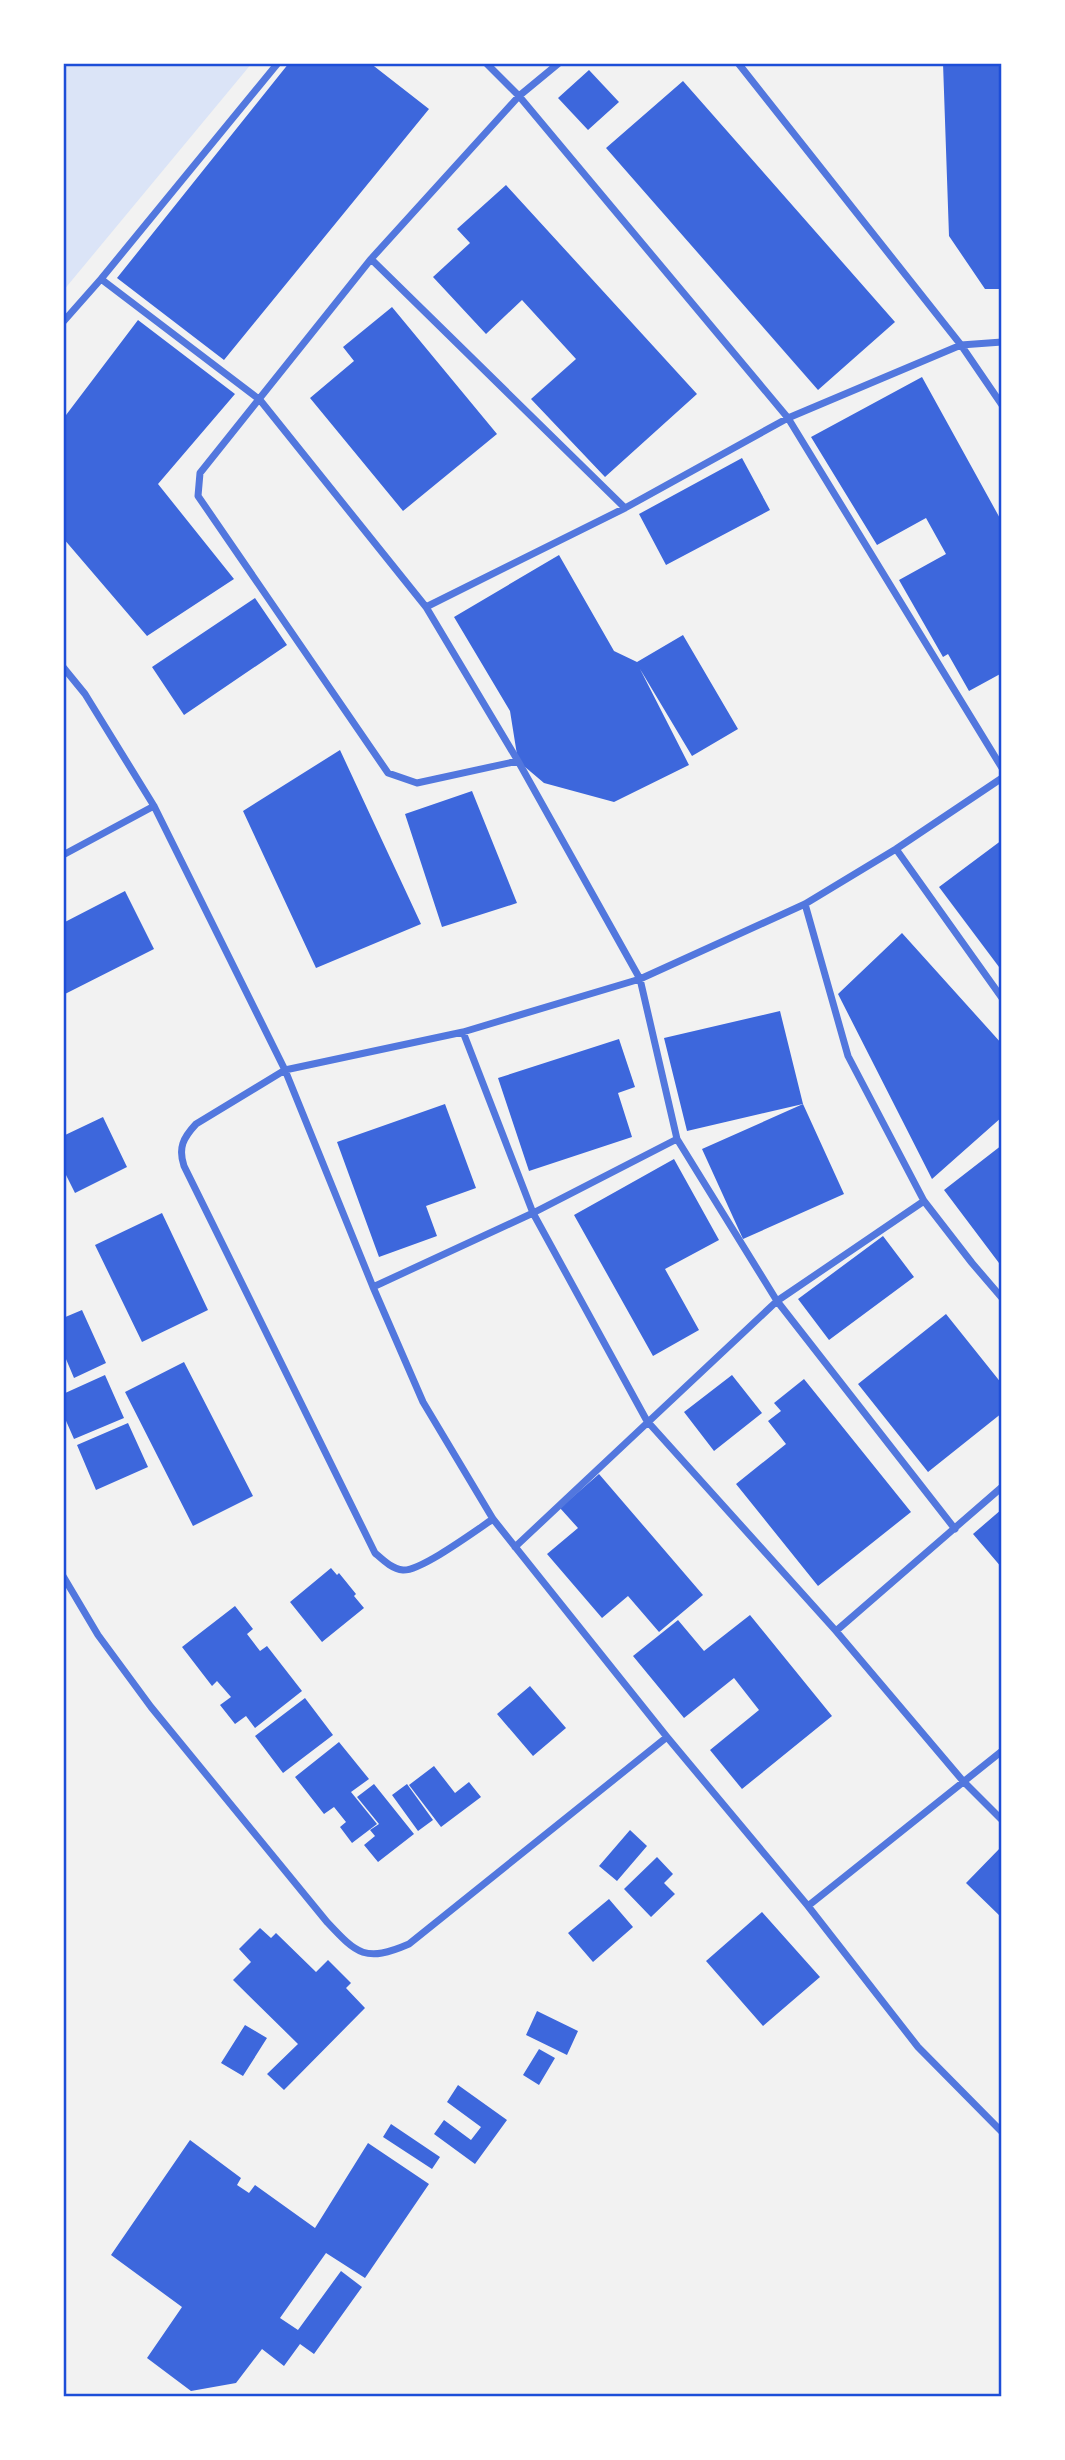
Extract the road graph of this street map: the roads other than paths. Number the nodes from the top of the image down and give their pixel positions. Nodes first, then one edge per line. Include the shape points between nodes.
1 (278, 63) edge
2 (486, 63) edge
3 (559, 63) edge
4 (738, 63) edge
5 (519, 96) junction
6 (371, 259) junction
7 (101, 279) junction
8 (63, 322) edge
9 (1002, 342) edge
10 (961, 345) junction
11 (260, 400) junction
12 (1002, 405) edge
13 (788, 418) junction
14 (625, 508) junction
15 (426, 607) junction
16 (63, 667) edge
17 (518, 761) junction
18 (1002, 768) edge
19 (1002, 778) edge
20 (154, 807) junction
21 (896, 849) junction
22 (63, 855) edge
23 (805, 904) junction
24 (640, 979) junction
25 (1002, 998) edge
26 (463, 1032) junction
27 (285, 1070) junction
28 (677, 1139) junction
29 (924, 1201) junction
30 (533, 1213) junction
31 (373, 1287) junction
32 (1002, 1298) edge
33 (777, 1301) junction
34 (647, 1421) junction
35 (1002, 1487) edge
36 (493, 1519) junction
37 (955, 1529) junction
38 (515, 1547) junction
39 (63, 1576) edge
40 (836, 1631) junction
41 (667, 1737) junction
42 (1002, 1751) edge
43 (962, 1781) junction
44 (1002, 1820) edge
45 (808, 1906) junction
46 (1002, 2132) edge

1 - 7 street
2 - 5 street
3 - 5 street
4 - 10 street
5 - 6 street
5 - 13 street
6 - 11 street
6 - 14 street
7 - 8 street
7 - 11 street
9 - 10 street
10 - 12 street
10 - 13 street
11 - 15 street
11 - 17 street via 200,473 198,496 388,773 417,783
13 - 14 street
13 - 18 street
14 - 15 street
15 - 17 street
16 - 20 street via 85,694
17 - 24 street
19 - 21 street
20 - 22 street
20 - 27 street
21 - 23 street
21 - 25 street
23 - 24 street
23 - 29 street via 848,1056
24 - 26 street
24 - 28 street
26 - 27 street
26 - 30 street
27 - 31 street
27 - 36 street via 195,1124 182,1144 184,1166 375,1553 402,1570 417,1567
28 - 30 street
28 - 33 street
29 - 32 street
29 - 33 street
30 - 31 street
30 - 34 street
31 - 36 street via 423,1402
33 - 34 street
33 - 37 street
34 - 38 street
34 - 40 street
35 - 37 street
36 - 38 street
37 - 40 street
38 - 41 street
39 - 41 street via 98,1635 151,1707 327,1922 348,1944 368,1955 387,1954 409,1944
40 - 43 street
41 - 45 street
42 - 43 street
43 - 44 street
43 - 45 street
45 - 46 street via 918,2047

